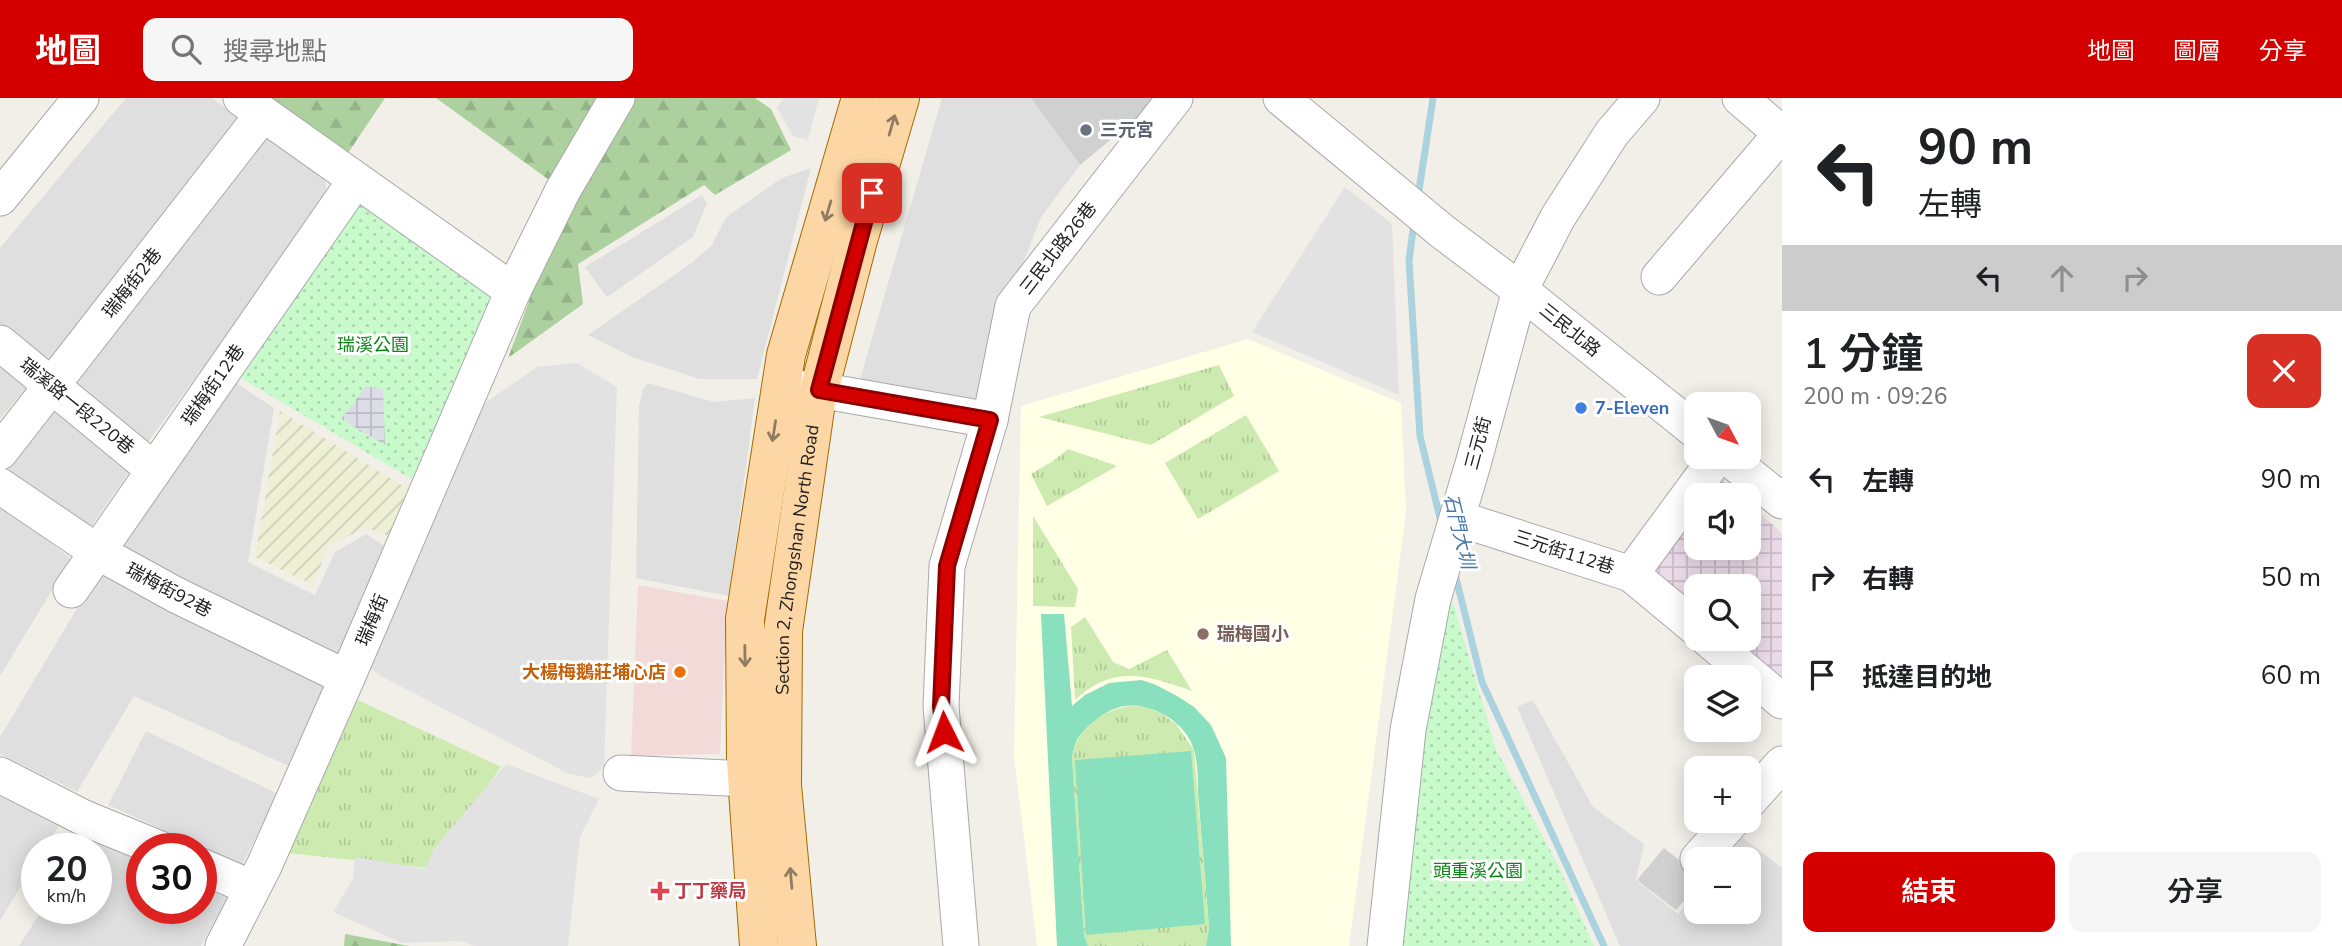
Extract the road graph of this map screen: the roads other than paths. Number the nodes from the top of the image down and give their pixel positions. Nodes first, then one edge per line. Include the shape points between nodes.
1 (81, 98) edge
2 (617, 98) edge
3 (861, 98) edge
4 (900, 98) edge
5 (1175, 98) edge
6 (1282, 98) edge
7 (1642, 98) edge
8 (1740, 98) edge
9 (252, 106) edge
10 (1782, 134) edge
11 (355, 181) junction
12 (0, 198) edge
13 (1659, 277) dead end
14 (1520, 290) junction
15 (513, 291) junction
16 (0, 343) edge
17 (52, 386) junction
18 (781, 388) junction
19 (819, 390) junction
20 (990, 420) junction
21 (1684, 421) edge
22 (0, 452) edge
23 (1708, 469) edge
24 (1742, 469) edge
25 (154, 470) junction
26 (0, 486) edge
27 (1782, 501) edge
28 (1451, 538) junction
29 (96, 551) junction
30 (1631, 573) junction
31 (71, 590) dead end
32 (1684, 618) edge
33 (1722, 651) edge
34 (347, 678) junction
35 (1782, 701) edge
36 (1782, 764) edge
37 (621, 773) dead end
38 (0, 775) edge
39 (748, 779) junction
40 (1761, 787) edge
41 (1721, 833) edge
42 (126, 835) edge
43 (1709, 847) edge
44 (217, 873) edge
45 (252, 888) junction
46 (223, 946) edge
47 (759, 946) edge
48 (797, 946) edge
49 (961, 946) edge
50 (1385, 946) edge

1 - 12 street
2 - 15 street, 瑞梅街 via 563,190
3 -> 18 main road, Section 2, Zhongshan North Road via 786,355
19 -> 4 main road, Section 2, Zhongshan North Road
5 - 20 street, 三民北路26巷 via 1013,306
6 - 14 street, 三民北路
7 - 14 street, 三元街 via 1605,144 1558,217
8 - 10 street
9 - 11 street
9 - 17 street, 瑞梅街2巷
10 - 13 street
11 - 15 street
11 - 25 street, 瑞梅街12巷
14 - 21 street, 三民北路
14 - 28 street, 三元街
15 - 34 street, 瑞梅街
16 - 17 street, 瑞溪路一段220巷
17 - 22 street, 瑞梅街2巷
17 - 25 street, 瑞溪路一段220巷
18 - 19 street
18 -> 39 main road, Section 2, Zhongshan North Road via 745,619
19 - 20 street
48 -> 19 main road, Section 2, Zhongshan North Road via 782,785 783,631
20 - 49 street, 三民北路26巷 via 947,566 941,706
23 - 30 street
24 - 27 street
25 - 29 street, 瑞梅街12巷
26 - 29 street, 瑞梅街92巷
28 - 30 street, 三元街112巷
28 - 50 street, 三元街 via 1433,599 1408,730
29 - 31 street, 瑞梅街12巷
29 - 34 street, 瑞梅街92巷
30 - 32 street, 三元街112巷
33 - 35 street
34 - 45 street, 瑞梅街
36 - 40 street
37 - 39 street
38 - 42 street
39 - 47 main road, Section 2, Zhongshan North Road
41 - 43 street
44 - 45 street
45 - 46 street, 瑞梅街

